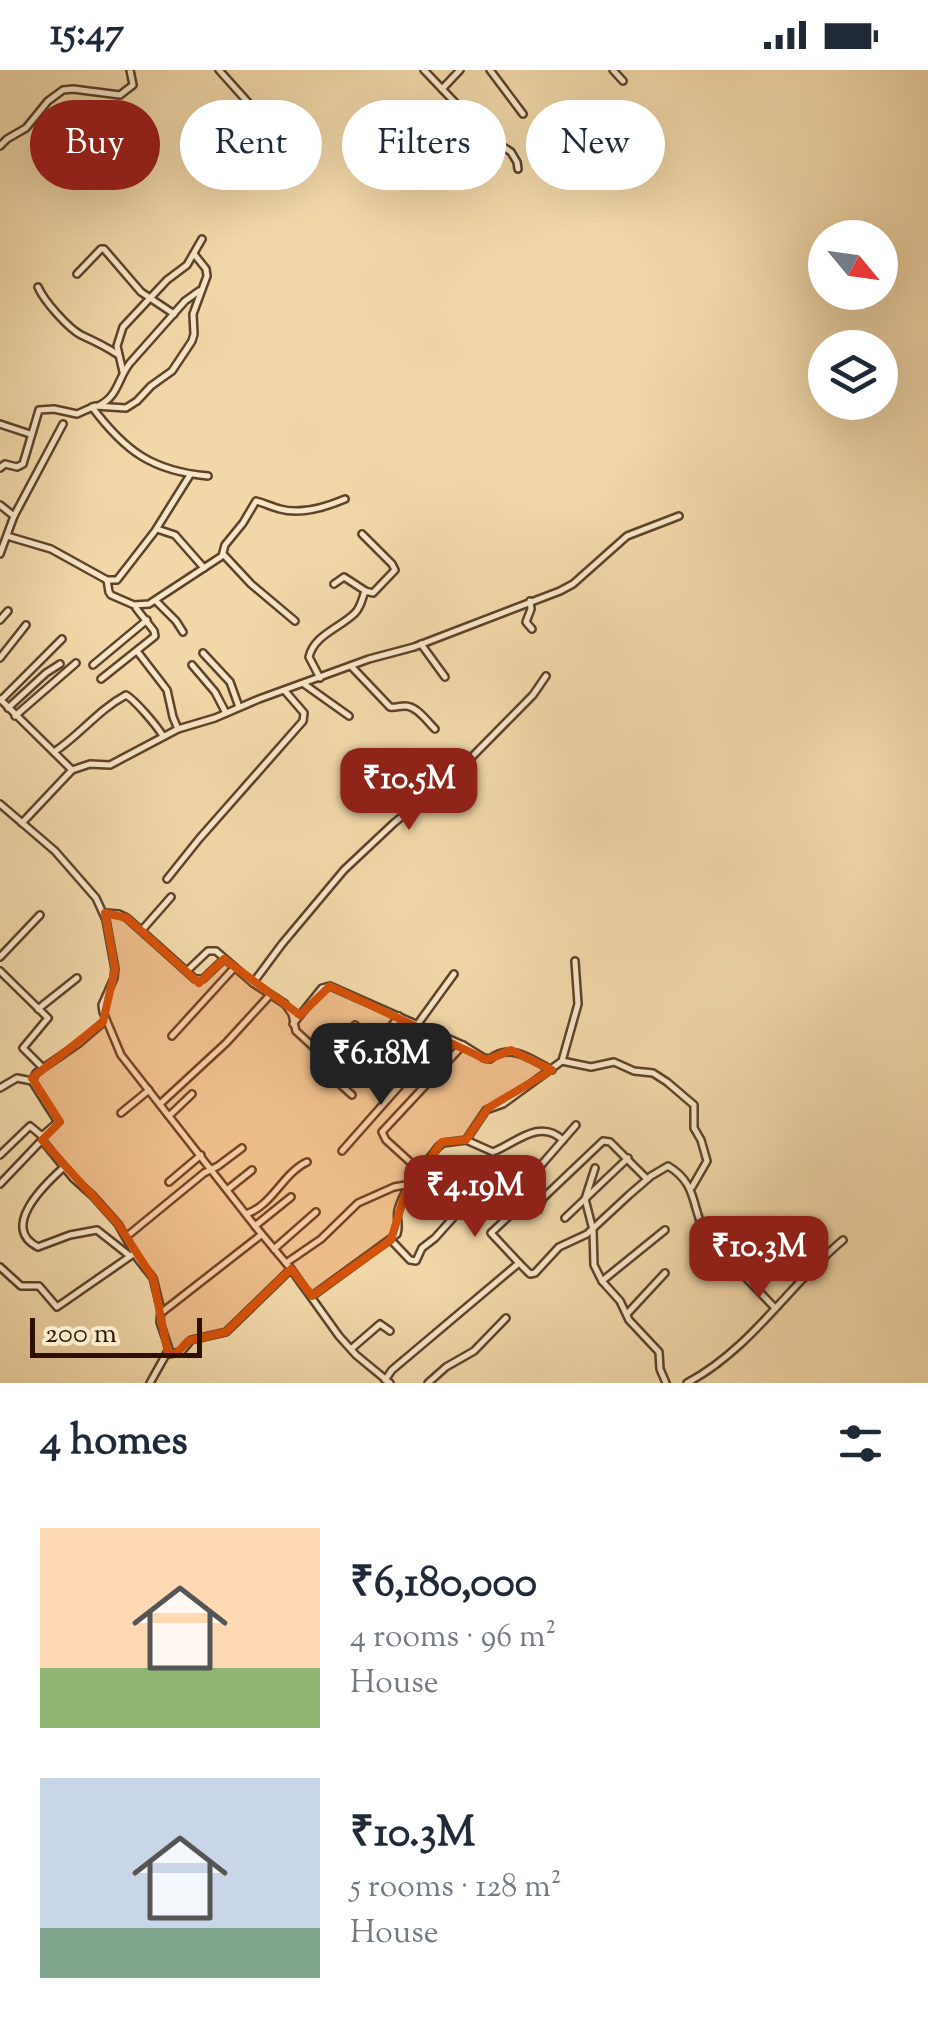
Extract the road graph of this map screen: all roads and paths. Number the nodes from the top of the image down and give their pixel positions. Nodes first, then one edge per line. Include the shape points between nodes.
1 (130, 70) edge
2 (219, 70) edge
3 (424, 70) edge
4 (460, 70) edge
5 (490, 70) edge
6 (614, 70) edge
7 (623, 81) dead end
8 (442, 89) junction
9 (247, 100) edge
10 (523, 114) dead end
11 (0, 146) edge
12 (518, 169) dead end
13 (202, 239) dead end
14 (194, 254) junction
15 (78, 274) dead end
16 (38, 287) dead end
17 (202, 290) junction
18 (150, 298) junction
19 (174, 314) junction
20 (119, 356) junction
21 (123, 372) junction
22 (95, 406) junction
23 (0, 424) edge
24 (62, 424) dead end
25 (30, 434) junction
26 (0, 468) edge
27 (190, 475) junction
28 (208, 476) dead end
29 (346, 498) dead end
30 (0, 506) edge
31 (14, 516) junction
32 (679, 516) dead end
33 (0, 525) edge
34 (156, 529) junction
35 (8, 533) junction
36 (362, 534) dead end
37 (0, 554) edge
38 (223, 554) junction
39 (204, 568) junction
40 (107, 580) junction
41 (334, 584) dead end
42 (365, 591) junction
43 (156, 601) junction
44 (530, 602) junction
45 (134, 606) junction
46 (8, 612) dead end
47 (0, 620) edge
48 (146, 620) junction
49 (295, 621) dead end
50 (26, 625) dead end
51 (532, 629) dead end
52 (183, 632) dead end
53 (62, 639) dead end
54 (421, 644) junction
55 (137, 651) junction
56 (203, 653) dead end
57 (0, 658) edge
58 (76, 663) dead end
59 (60, 664) dead end
60 (93, 665) dead end
61 (192, 665) dead end
62 (351, 666) junction
63 (546, 676) dead end
64 (445, 677) dead end
65 (320, 678) junction
66 (101, 679) dead end
67 (304, 684) junction
68 (285, 691) junction
69 (0, 700) edge
70 (8, 708) junction
71 (239, 708) junction
72 (226, 713) junction
73 (16, 716) junction
74 (348, 716) dead end
75 (178, 729) junction
76 (435, 729) dead end
77 (163, 736) junction
78 (54, 752) junction
79 (72, 770) junction
80 (1, 806) edge
81 (22, 823) junction
82 (167, 879) dead end
83 (171, 896) dead end
84 (105, 913) junction
85 (40, 915) dead end
86 (142, 930) junction
87 (0, 957) edge
88 (224, 959) junction
89 (574, 961) dead end
90 (234, 968) junction
91 (0, 971) edge
92 (187, 971) junction
93 (454, 974) dead end
94 (77, 978) dead end
95 (8, 979) junction
96 (253, 983) junction
97 (0, 986) edge
98 (270, 995) junction
99 (38, 1010) junction
100 (399, 1016) junction
101 (106, 1020) junction
102 (294, 1024) junction
103 (356, 1024) dead end
104 (417, 1025) junction
105 (440, 1035) junction
106 (172, 1036) dead end
107 (362, 1039) dead end
108 (463, 1045) junction
109 (562, 1061) junction
110 (42, 1067) junction
111 (552, 1070) junction
112 (328, 1072) junction
113 (32, 1080) junction
114 (0, 1088) edge
115 (149, 1090) junction
116 (192, 1094) dead end
117 (352, 1095) dead end
118 (160, 1104) junction
119 (121, 1113) dead end
120 (168, 1116) junction
121 (576, 1125) dead end
122 (42, 1138) junction
123 (466, 1140) junction
124 (563, 1140) junction
125 (242, 1148) dead end
126 (342, 1151) dead end
127 (0, 1156) edge
128 (201, 1156) junction
129 (628, 1158) junction
130 (307, 1162) dead end
131 (64, 1167) junction
132 (595, 1168) dead end
133 (211, 1169) junction
134 (252, 1170) dead end
135 (420, 1171) junction
136 (536, 1172) dead end
137 (648, 1179) junction
138 (170, 1182) dead end
139 (484, 1182) dead end
140 (0, 1184) edge
141 (411, 1184) junction
142 (691, 1188) junction
143 (227, 1190) junction
144 (291, 1197) dead end
145 (585, 1198) junction
146 (538, 1210) dead end
147 (316, 1212) dead end
148 (245, 1214) junction
149 (508, 1217) dead end
150 (565, 1218) dead end
151 (255, 1226) junction
152 (593, 1230) junction
153 (665, 1230) dead end
154 (262, 1234) junction
155 (126, 1237) junction
156 (391, 1240) junction
157 (843, 1240) dead end
158 (274, 1249) junction
159 (132, 1254) junction
160 (520, 1263) junction
161 (289, 1266) junction
162 (0, 1267) edge
163 (666, 1273) dead end
164 (602, 1281) junction
165 (312, 1296) junction
166 (775, 1308) junction
167 (161, 1313) junction
168 (626, 1315) junction
169 (506, 1318) dead end
170 (390, 1331) dead end
171 (351, 1349) junction
172 (168, 1354) junction
173 (387, 1382) edge
174 (150, 1383) edge
175 (428, 1383) edge
176 (666, 1383) edge
177 (687, 1383) edge

1 - 11 street via 133,85 120,95 74,88 55,93
2 - 9 street
3 - 8 street
4 - 8 street
5 - 10 street
6 - 7 street
8 - 12 street via 510,152
13 - 14 street
14 - 17 street via 208,276
14 - 18 street
15 - 18 street via 104,249
16 - 20 street via 76,331
17 - 19 street
17 - 22 street via 192,341 172,371 131,406
18 - 19 street
18 - 20 street via 123,327
19 - 21 street
20 - 21 street
21 - 22 street via 112,398
22 - 25 street via 77,414 39,410
22 - 27 street via 132,452
23 - 25 street
24 - 31 street
25 - 26 street via 23,464
27 - 28 street
27 - 34 street
29 - 38 street via 296,511 256,501
30 - 31 street
31 - 35 street
32 - 44 street via 627,536 566,588
33 - 35 street
34 - 39 street via 175,535
34 - 40 street via 117,580
35 - 37 street
35 - 40 street
36 - 42 street via 395,570 373,594
38 - 39 street
38 - 49 street
39 - 43 street
40 - 45 street via 112,595
41 - 42 street via 344,577
42 - 65 street via 357,611 310,651
43 - 45 street
43 - 52 street
44 - 51 street via 526,622
44 - 54 street
45 - 48 street
46 - 47 street
48 - 55 street via 155,636
48 - 60 street
50 - 57 street
53 - 69 street
54 - 62 street
54 - 64 street
55 - 66 street
55 - 75 street via 167,690
56 - 71 street via 230,682
58 - 73 street
59 - 70 street
61 - 72 street
62 - 65 street
62 - 76 street via 390,707 412,708
63 - 96 street via 471,759 344,870
65 - 67 street
67 - 68 street
67 - 74 street
68 - 71 street
68 - 82 street via 304,721
69 - 70 street
70 - 73 street
71 - 72 street
72 - 75 street
73 - 78 street
75 - 77 street
77 - 78 street via 126,695
77 - 79 street via 110,765
78 - 79 street
79 - 81 street
80 - 81 street
81 - 84 street via 70,866
83 - 86 street
84 - 86 street
84 - 101 street via 115,969 102,1005
85 - 87 street
86 - 92 street
88 - 90 street
88 - 92 street via 199,980
88 - 92 street via 208,950
89 - 109 street via 578,1004
90 - 96 street
90 - 106 street
91 - 95 street
93 - 104 street
94 - 99 street
95 - 97 street
95 - 99 street
96 - 98 street
98 - 102 street via 289,1009
98 - 118 street
99 - 110 street via 48,1018 24,1048
100 - 102 street via 326,986
100 - 104 street
100 - 107 street via 373,1043
101 - 110 street
101 - 115 street via 121,1055
102 - 112 street via 322,1054 320,1064
103 - 112 street via 352,1043
104 - 105 street
105 - 108 street
105 - 126 street
108 - 111 street via 488,1059 511,1050
108 - 135 street via 382,1132
109 - 111 street
109 - 142 street via 614,1062 648,1072 689,1099 707,1162
110 - 113 street
111 - 123 street via 486,1110
112 - 117 street
113 - 114 street via 17,1078
113 - 122 street via 58,1122
115 - 118 street
115 - 119 street
116 - 120 street
118 - 120 street
120 - 128 street
121 - 124 street
122 - 127 street via 30,1126
122 - 131 street
122 - 140 street
123 - 124 street via 493,1152 546,1130
123 - 135 street via 443,1144
124 - 136 street
125 - 133 street
128 - 133 street
128 - 138 street
129 - 137 street
129 - 145 street
129 - 146 street via 610,1142 600,1143
130 - 148 street
131 - 155 street
131 - 159 street via 20,1210 17,1224 25,1240 42,1247 94,1230
132 - 145 street
133 - 143 street
133 - 155 street
134 - 143 street
135 - 141 street
137 - 142 street via 668,1166
137 - 152 street
139 - 156 street via 416,1260
141 - 156 street
141 - 161 street via 352,1207
142 - 166 street via 707,1237
143 - 148 street
144 - 151 street
145 - 150 street
145 - 152 street
147 - 158 street
148 - 151 street
149 - 160 street via 491,1232
151 - 154 street
152 - 160 street via 560,1247 535,1273
152 - 164 street via 594,1265
153 - 164 street
154 - 158 street
154 - 167 street
155 - 159 street
156 - 165 street
157 - 166 street
158 - 161 street
159 - 162 street via 57,1307 39,1286 21,1286
159 - 167 street via 156,1283
160 - 173 street via 392,1370
161 - 165 street
161 - 172 street via 226,1332
163 - 168 street
164 - 168 street
165 - 171 street
166 - 177 street via 734,1351
167 - 172 street
168 - 176 street via 659,1352
169 - 175 street
170 - 171 street via 380,1324
171 - 173 street
172 - 174 street

